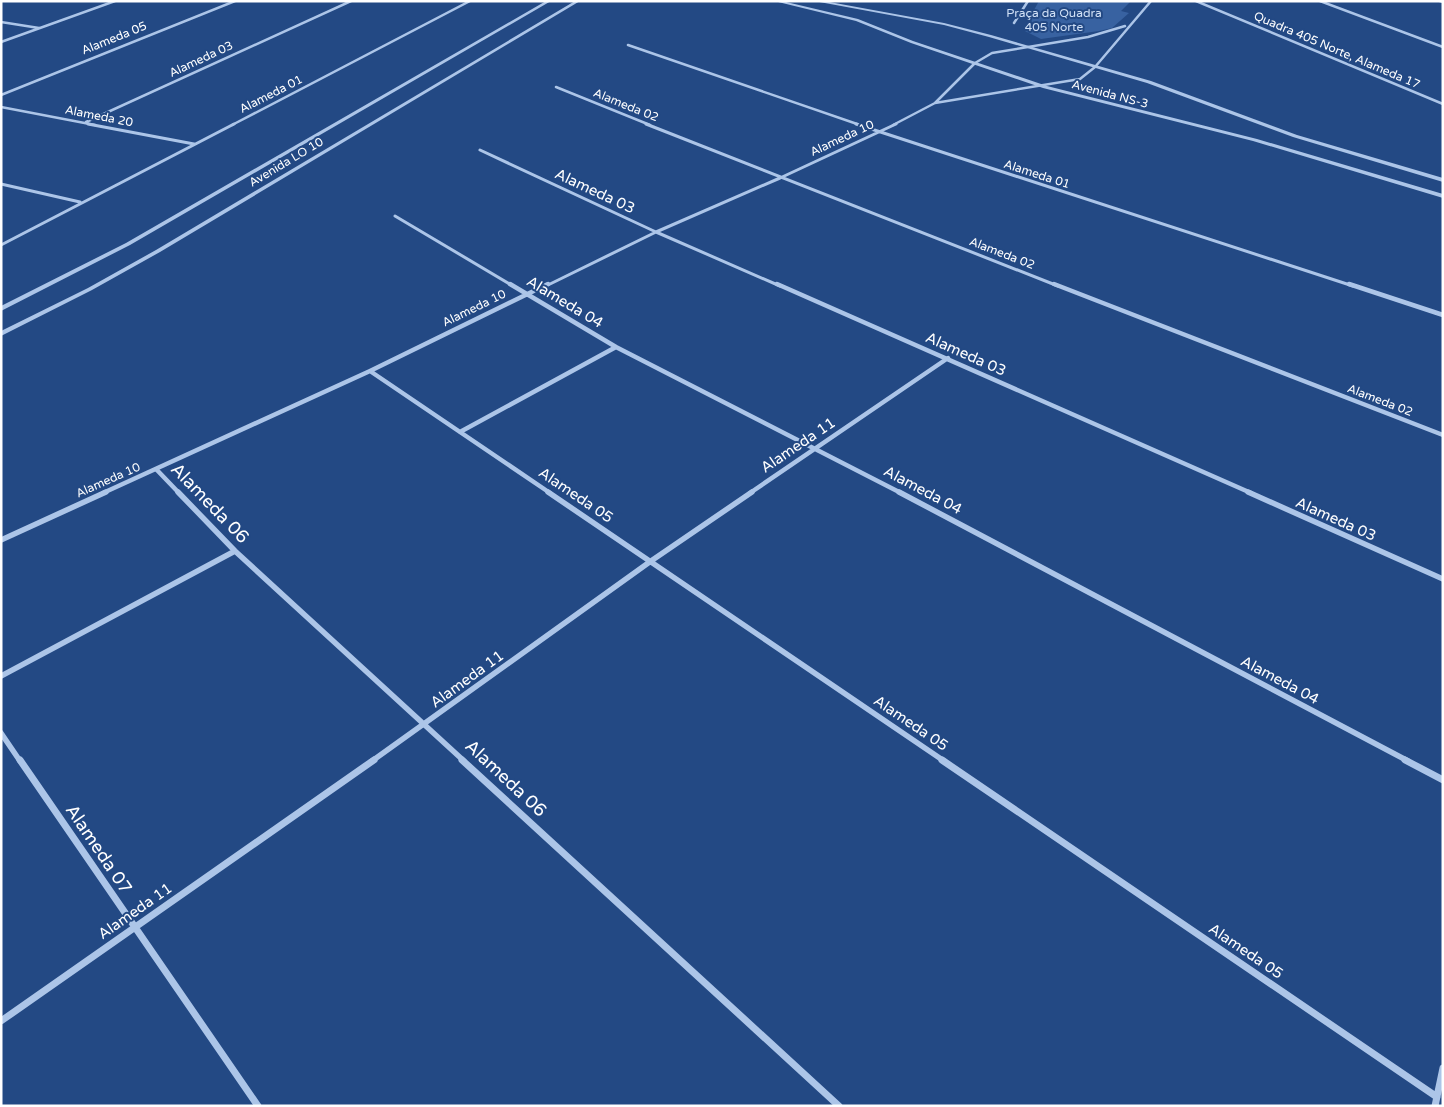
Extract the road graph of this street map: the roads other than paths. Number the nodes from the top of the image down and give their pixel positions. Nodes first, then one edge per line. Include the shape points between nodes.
1 (115, 1) edge
2 (235, 1) edge
3 (351, 1) edge
4 (470, 1) edge
5 (549, 1) edge
6 (578, 1) edge
7 (776, 1) edge
8 (816, 1) edge
9 (1028, 1) edge
10 (1151, 1) edge
11 (1196, 1) edge
12 (1320, 1) edge
13 (1, 22) edge
14 (1014, 24) dead end
15 (1128, 25) junction
16 (40, 28) junction
17 (1, 42) edge
18 (628, 45) dead end
19 (1023, 46) junction
20 (1443, 47) edge
21 (975, 63) junction
22 (1095, 66) junction
23 (556, 87) dead end
24 (1046, 87) junction
25 (1, 95) edge
26 (935, 103) junction
27 (1443, 104) edge
28 (1, 107) edge
29 (86, 122) junction
30 (880, 132) junction
31 (194, 144) junction
32 (480, 150) dead end
33 (780, 178) junction
34 (1443, 180) edge
35 (1, 184) edge
36 (1443, 196) edge
37 (80, 202) junction
38 (395, 216) dead end
39 (656, 232) junction
40 (1, 245) edge
41 (526, 294) junction
42 (1, 309) edge
43 (1443, 315) edge
44 (1, 334) edge
45 (616, 347) junction
46 (948, 358) junction
47 (370, 371) junction
48 (460, 432) junction
49 (1443, 435) edge
50 (816, 448) junction
51 (156, 469) junction
52 (1, 540) edge
53 (235, 551) junction
54 (651, 561) junction
55 (1443, 579) edge
56 (1, 676) edge
57 (425, 724) junction
58 (1, 733) edge
59 (1443, 780) edge
60 (134, 927) junction
61 (1, 1021) edge
62 (1443, 1068) edge
63 (1438, 1097) junction
64 (258, 1106) edge
65 (839, 1106) edge
66 (1436, 1106) edge

1 - 16 street
2 - 25 street, Alameda 05
3 - 29 street, Alameda 03
4 - 31 street, Alameda 01
5 - 42 street, Avenida LO 10 via 128,244
6 - 44 street, Avenida LO 10 via 143,260
7 - 21 street, Avenida NS-3 via 857,20
8 - 19 street, Avenida NS-3 via 944,24
9 - 14 street
10 - 15 street, Alameda 10
11 - 27 street, Quadra 405 Norte, Alameda 17
12 - 20 street
13 - 16 street
15 - 19 street via 1102,34
15 - 22 street, Alameda 10
16 - 17 street
18 - 30 street, Alameda 01
19 - 21 street via 992,53
19 - 22 street, Avenida NS-3
21 - 24 street, Avenida NS-3
21 - 26 street
22 - 24 street, Alameda 10 via 1080,80
22 - 34 street, Avenida NS-3 via 1201,100 1295,136
23 - 33 street, Alameda 02
24 - 26 street, Alameda 10
24 - 36 street, Avenida NS-3 via 1254,140
26 - 30 street, Alameda 10
28 - 29 street, Alameda 20
29 - 31 street, Alameda 20
30 - 33 street, Alameda 10
30 - 43 street, Alameda 01
31 - 37 street, Alameda 01
32 - 39 street, Alameda 03
33 - 39 street, Alameda 10
33 - 49 street, Alameda 02
35 - 37 street
37 - 40 street
38 - 41 street, Alameda 04
39 - 41 street, Alameda 10
39 - 46 street, Alameda 03
41 - 45 street, Alameda 04
41 - 47 street, Alameda 10
45 - 48 street
45 - 50 street, Alameda 04
46 - 50 street, Alameda 11
46 - 55 street, Alameda 03
47 - 48 street, Alameda 05
47 - 51 street, Alameda 10
48 - 54 street, Alameda 05
50 - 54 street, Alameda 11
50 - 59 street, Alameda 04
51 - 52 street, Alameda 10
51 - 53 street, Alameda 06
53 - 56 street
53 - 57 street, Alameda 06
54 - 57 street, Alameda 11
54 - 63 street, Alameda 05
57 - 60 street, Alameda 11
57 - 65 street, Alameda 06
58 - 60 street, Alameda 07
60 - 61 street, Alameda 11
60 - 64 street, Alameda 07
62 - 63 street
63 - 66 street

